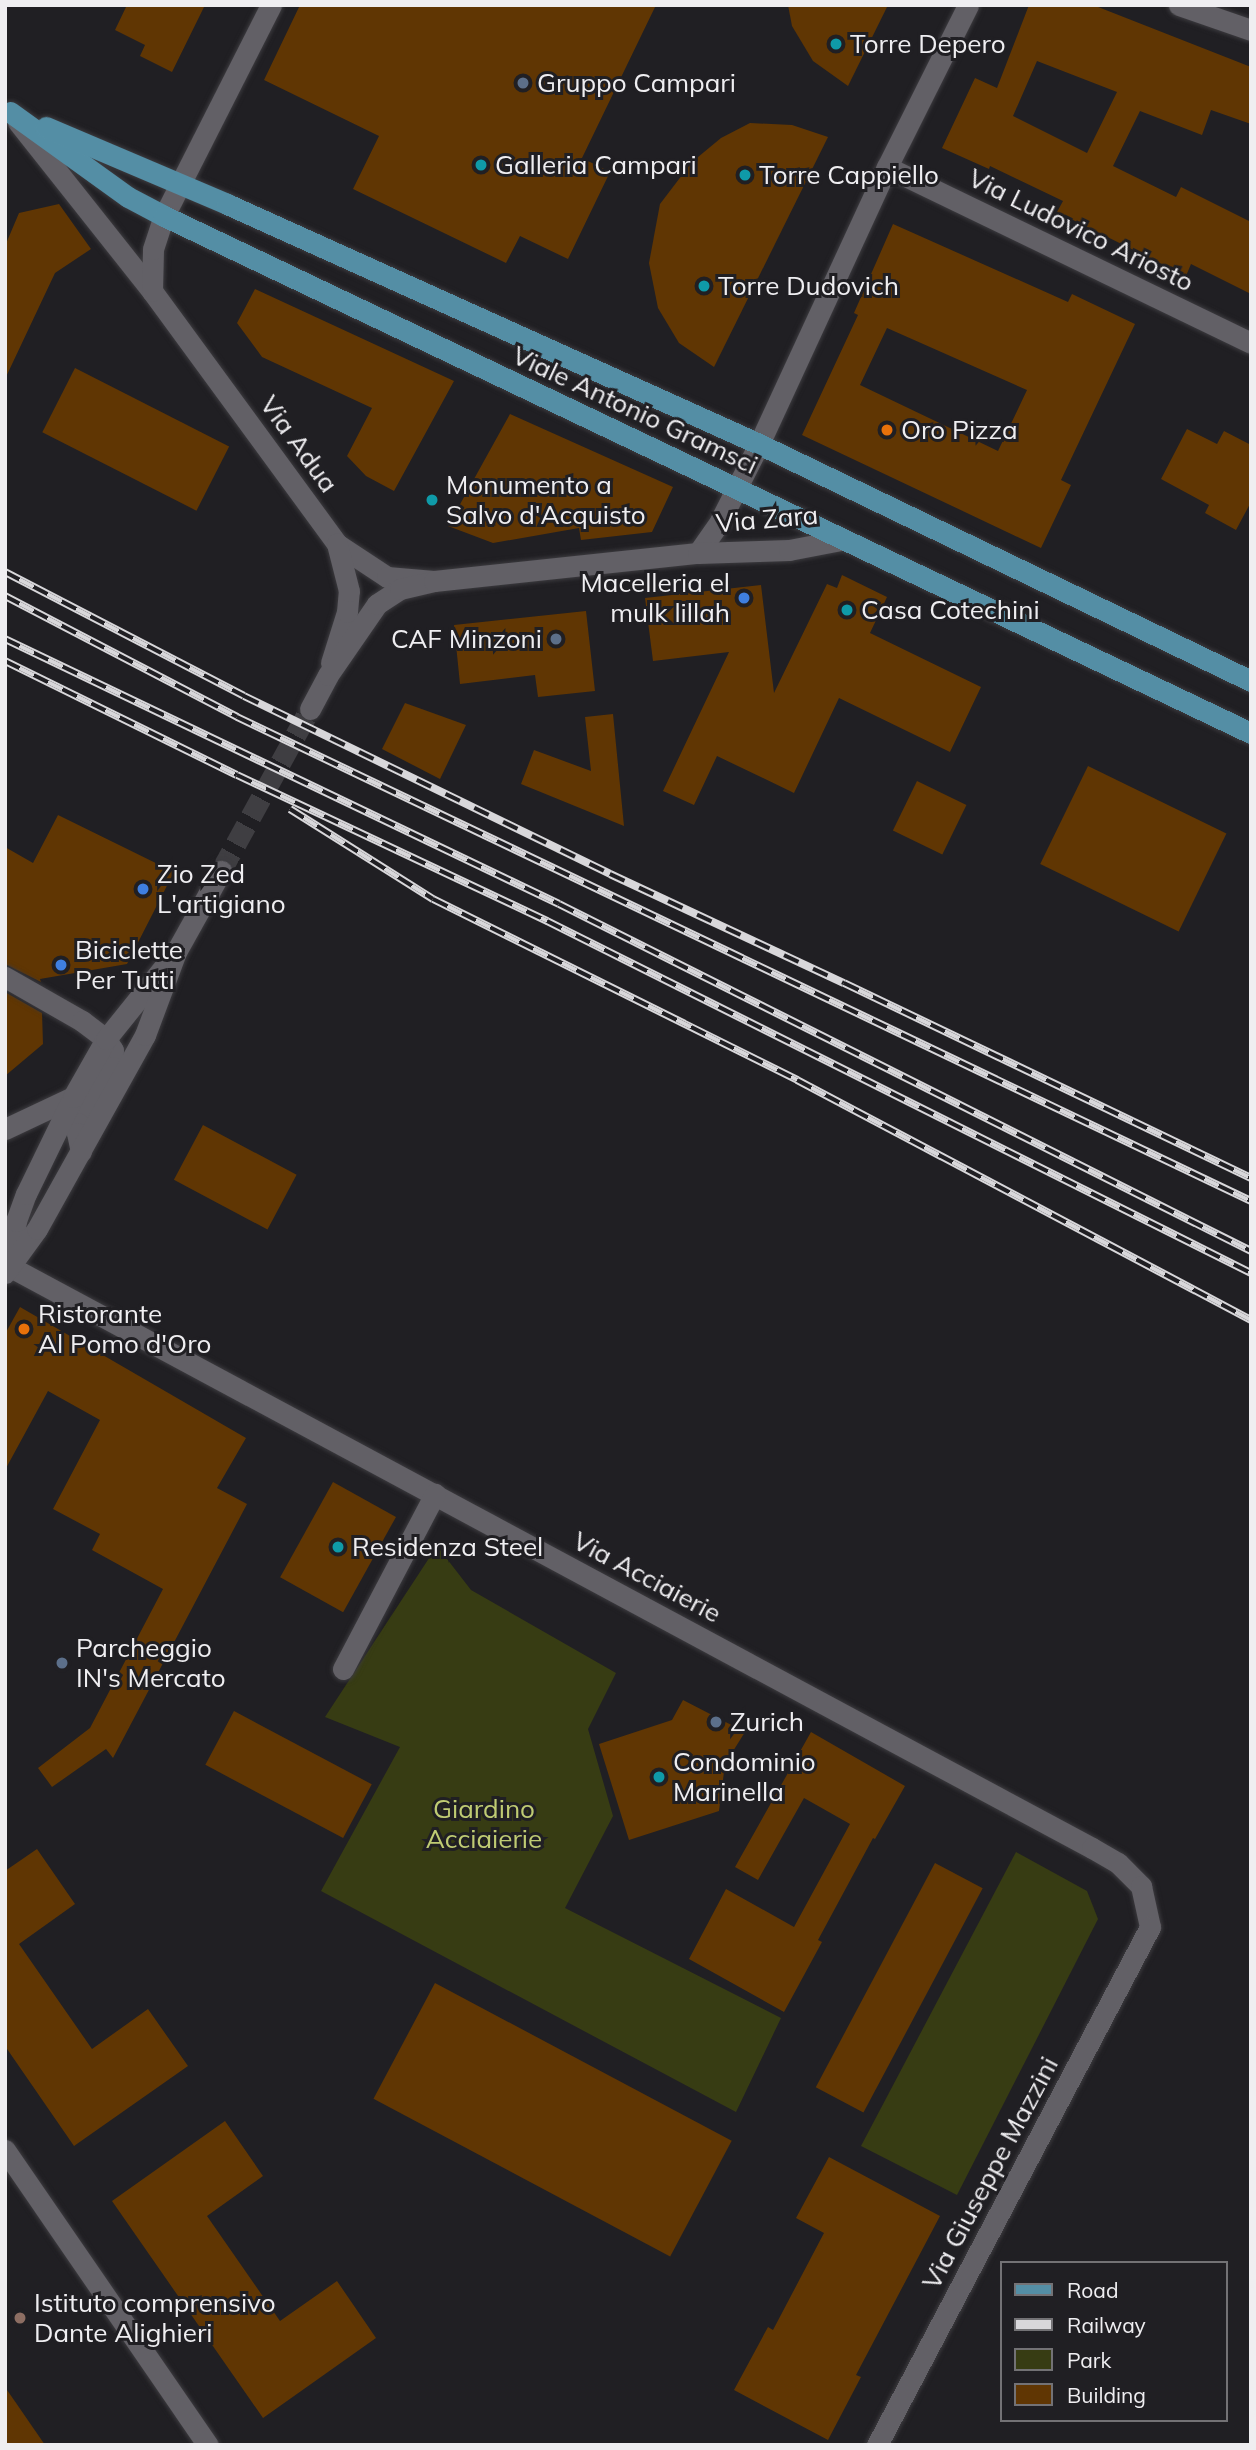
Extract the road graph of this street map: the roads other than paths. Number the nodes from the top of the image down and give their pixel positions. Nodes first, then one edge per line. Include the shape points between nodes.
1 (271, 5) edge
2 (968, 5) edge
3 (1179, 5) edge
4 (1251, 30) edge
5 (8, 111) edge
6 (887, 167) junction
7 (181, 184) junction
8 (164, 216) junction
9 (152, 291) junction
10 (1251, 343) edge
11 (759, 444) junction
12 (736, 489) junction
13 (841, 540) junction
14 (337, 544) junction
15 (698, 553) junction
16 (434, 581) junction
17 (328, 675) junction
18 (1251, 681) edge
19 (310, 709) tunnel mouth
20 (1251, 733) edge
21 (221, 871) tunnel mouth
22 (176, 952) junction
23 (5, 977) edge
24 (106, 1039) junction
25 (73, 1097) junction
26 (5, 1129) edge
27 (81, 1152) junction
28 (6, 1268) edge
29 (435, 1494) junction
30 (343, 1669) dead end
31 (1150, 1927) joint
32 (5, 2150) edge
33 (208, 2445) edge
34 (877, 2445) edge

1 - 7 street
2 - 6 street, Via Zara
3 - 4 street
5 - 7 main road, Viale Antonio Gramsci
5 - 8 main road, Viale Antonio Gramsci via 128,197
5 - 9 street, Via Adua
6 - 10 street, Via Ludovico Ariosto
6 - 11 street, Via Zara
7 - 8 street
7 - 11 main road, Viale Antonio Gramsci
8 - 9 street via 153,249
8 - 12 main road, Viale Antonio Gramsci
9 - 14 street, Via Adua
11 - 12 street, Via Zara
11 - 18 main road, Viale Antonio Gramsci
12 - 13 main road, Viale Antonio Gramsci
12 - 15 street, Via Zara
13 - 15 street, Via Zara via 789,550
13 - 20 main road, Viale Antonio Gramsci
14 - 16 street, Via Adua via 387,577
14 - 17 street via 349,591
15 - 16 street, Via Zara
16 - 17 street via 400,589 377,604
17 - 19 street
21 - 22 street
22 - 24 street
22 - 27 street via 145,1035
23 - 24 street
24 - 25 street
24 - 27 street via 113,1050 112,1067 78,1123
25 - 26 street
25 - 28 street via 26,1194
27 - 28 street via 37,1229
28 - 29 street, Via Acciaierie
29 - 30 street
29 - 31 street, Via Acciaierie via 1118,1863 1141,1885
31 - 34 street, Via Giuseppe Mazzini
32 - 33 street

